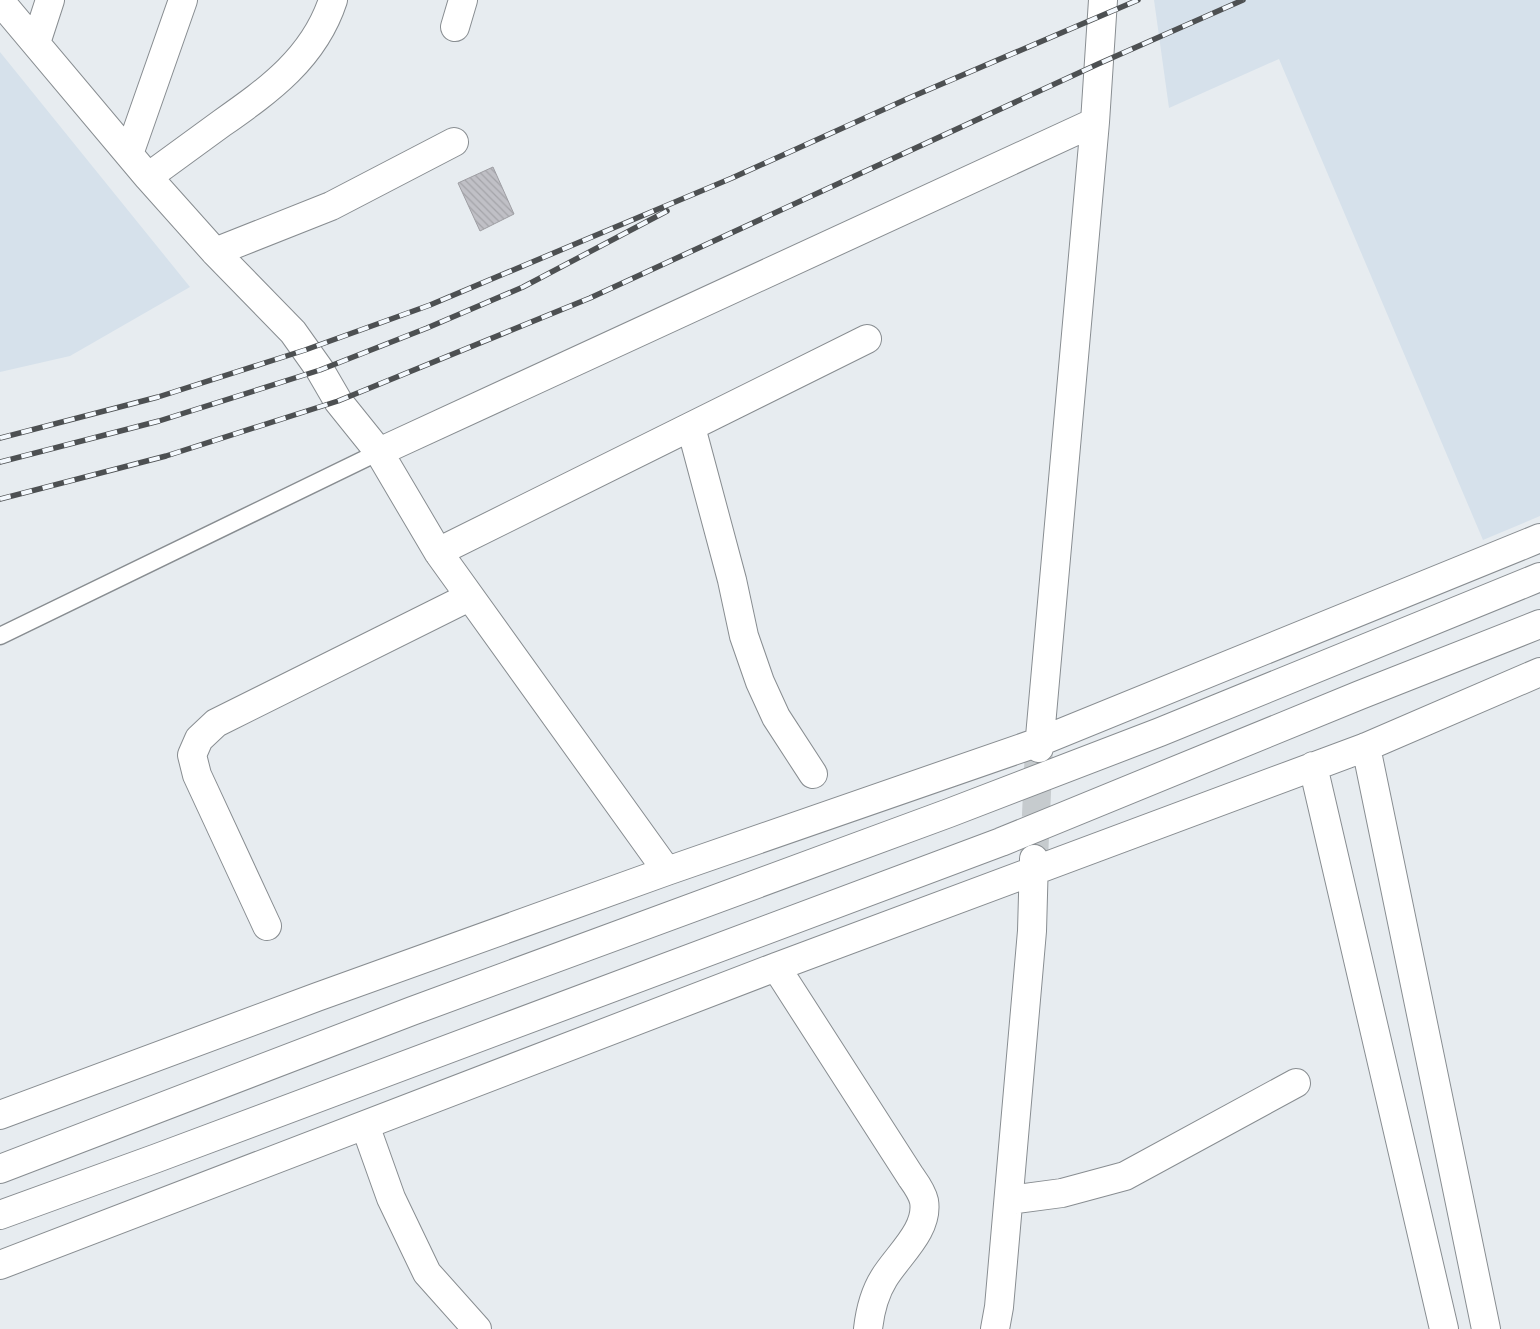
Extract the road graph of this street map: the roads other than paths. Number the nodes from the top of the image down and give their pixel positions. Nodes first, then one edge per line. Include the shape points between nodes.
1 (50, 0) edge
2 (182, 0) edge
3 (333, 0) edge
4 (463, 0) edge
5 (1103, 0) edge
6 (0, 1) edge
7 (455, 27) dead end
8 (36, 43) junction
9 (1096, 122) junction
10 (454, 142) dead end
11 (129, 154) junction
12 (148, 177) junction
13 (215, 252) junction
14 (867, 340) dead end
15 (691, 427) junction
16 (379, 452) junction
17 (1540, 538) edge
18 (438, 552) junction
19 (1540, 577) edge
20 (469, 597) junction
21 (1540, 624) edge
22 (0, 636) edge
23 (1540, 672) edge
24 (1039, 745) junction
25 (1366, 747) junction
26 (1313, 766) junction
27 (813, 774) dead end
28 (1034, 864) junction
29 (667, 871) junction
30 (267, 926) dead end
31 (776, 967) junction
32 (1296, 1083) dead end
33 (0, 1115) edge
34 (365, 1125) junction
35 (0, 1169) edge
36 (1009, 1200) junction
37 (0, 1215) edge
38 (0, 1265) edge
39 (1001, 1322) edge
40 (477, 1329) edge
41 (868, 1329) edge
42 (1444, 1329) edge
43 (1486, 1329) edge

1 - 8 main road
2 - 11 main road
3 - 12 main road via 316,35 294,66 268,90
4 - 7 main road
5 - 9 main road
6 - 8 main road
8 - 11 main road
9 - 16 main road
9 - 24 main road
10 - 13 main road via 331,206
11 - 12 main road
12 - 13 main road
13 - 16 main road via 293,332 338,401
14 - 15 main road
15 - 18 main road
15 - 27 main road via 744,636 760,682 776,717
16 - 18 main road
16 - 22 lane
17 - 24 main road
18 - 20 main road
19 - 35 main road via 1160,732 412,1011
20 - 29 main road
20 - 30 main road via 216,724 199,739 192,755 197,775
21 - 37 main road via 1001,842
23 - 25 main road
24 - 29 main road
25 - 26 main road
25 - 43 main road
26 - 28 main road
26 - 42 main road
28 - 31 main road
28 - 36 main road via 1032,931
29 - 33 main road
31 - 34 main road
31 - 41 main road via 924,1200 922,1223 883,1278 875,1295
32 - 36 main road via 1125,1176 1062,1193
34 - 38 main road
34 - 40 main road via 391,1198 427,1273
36 - 39 main road

